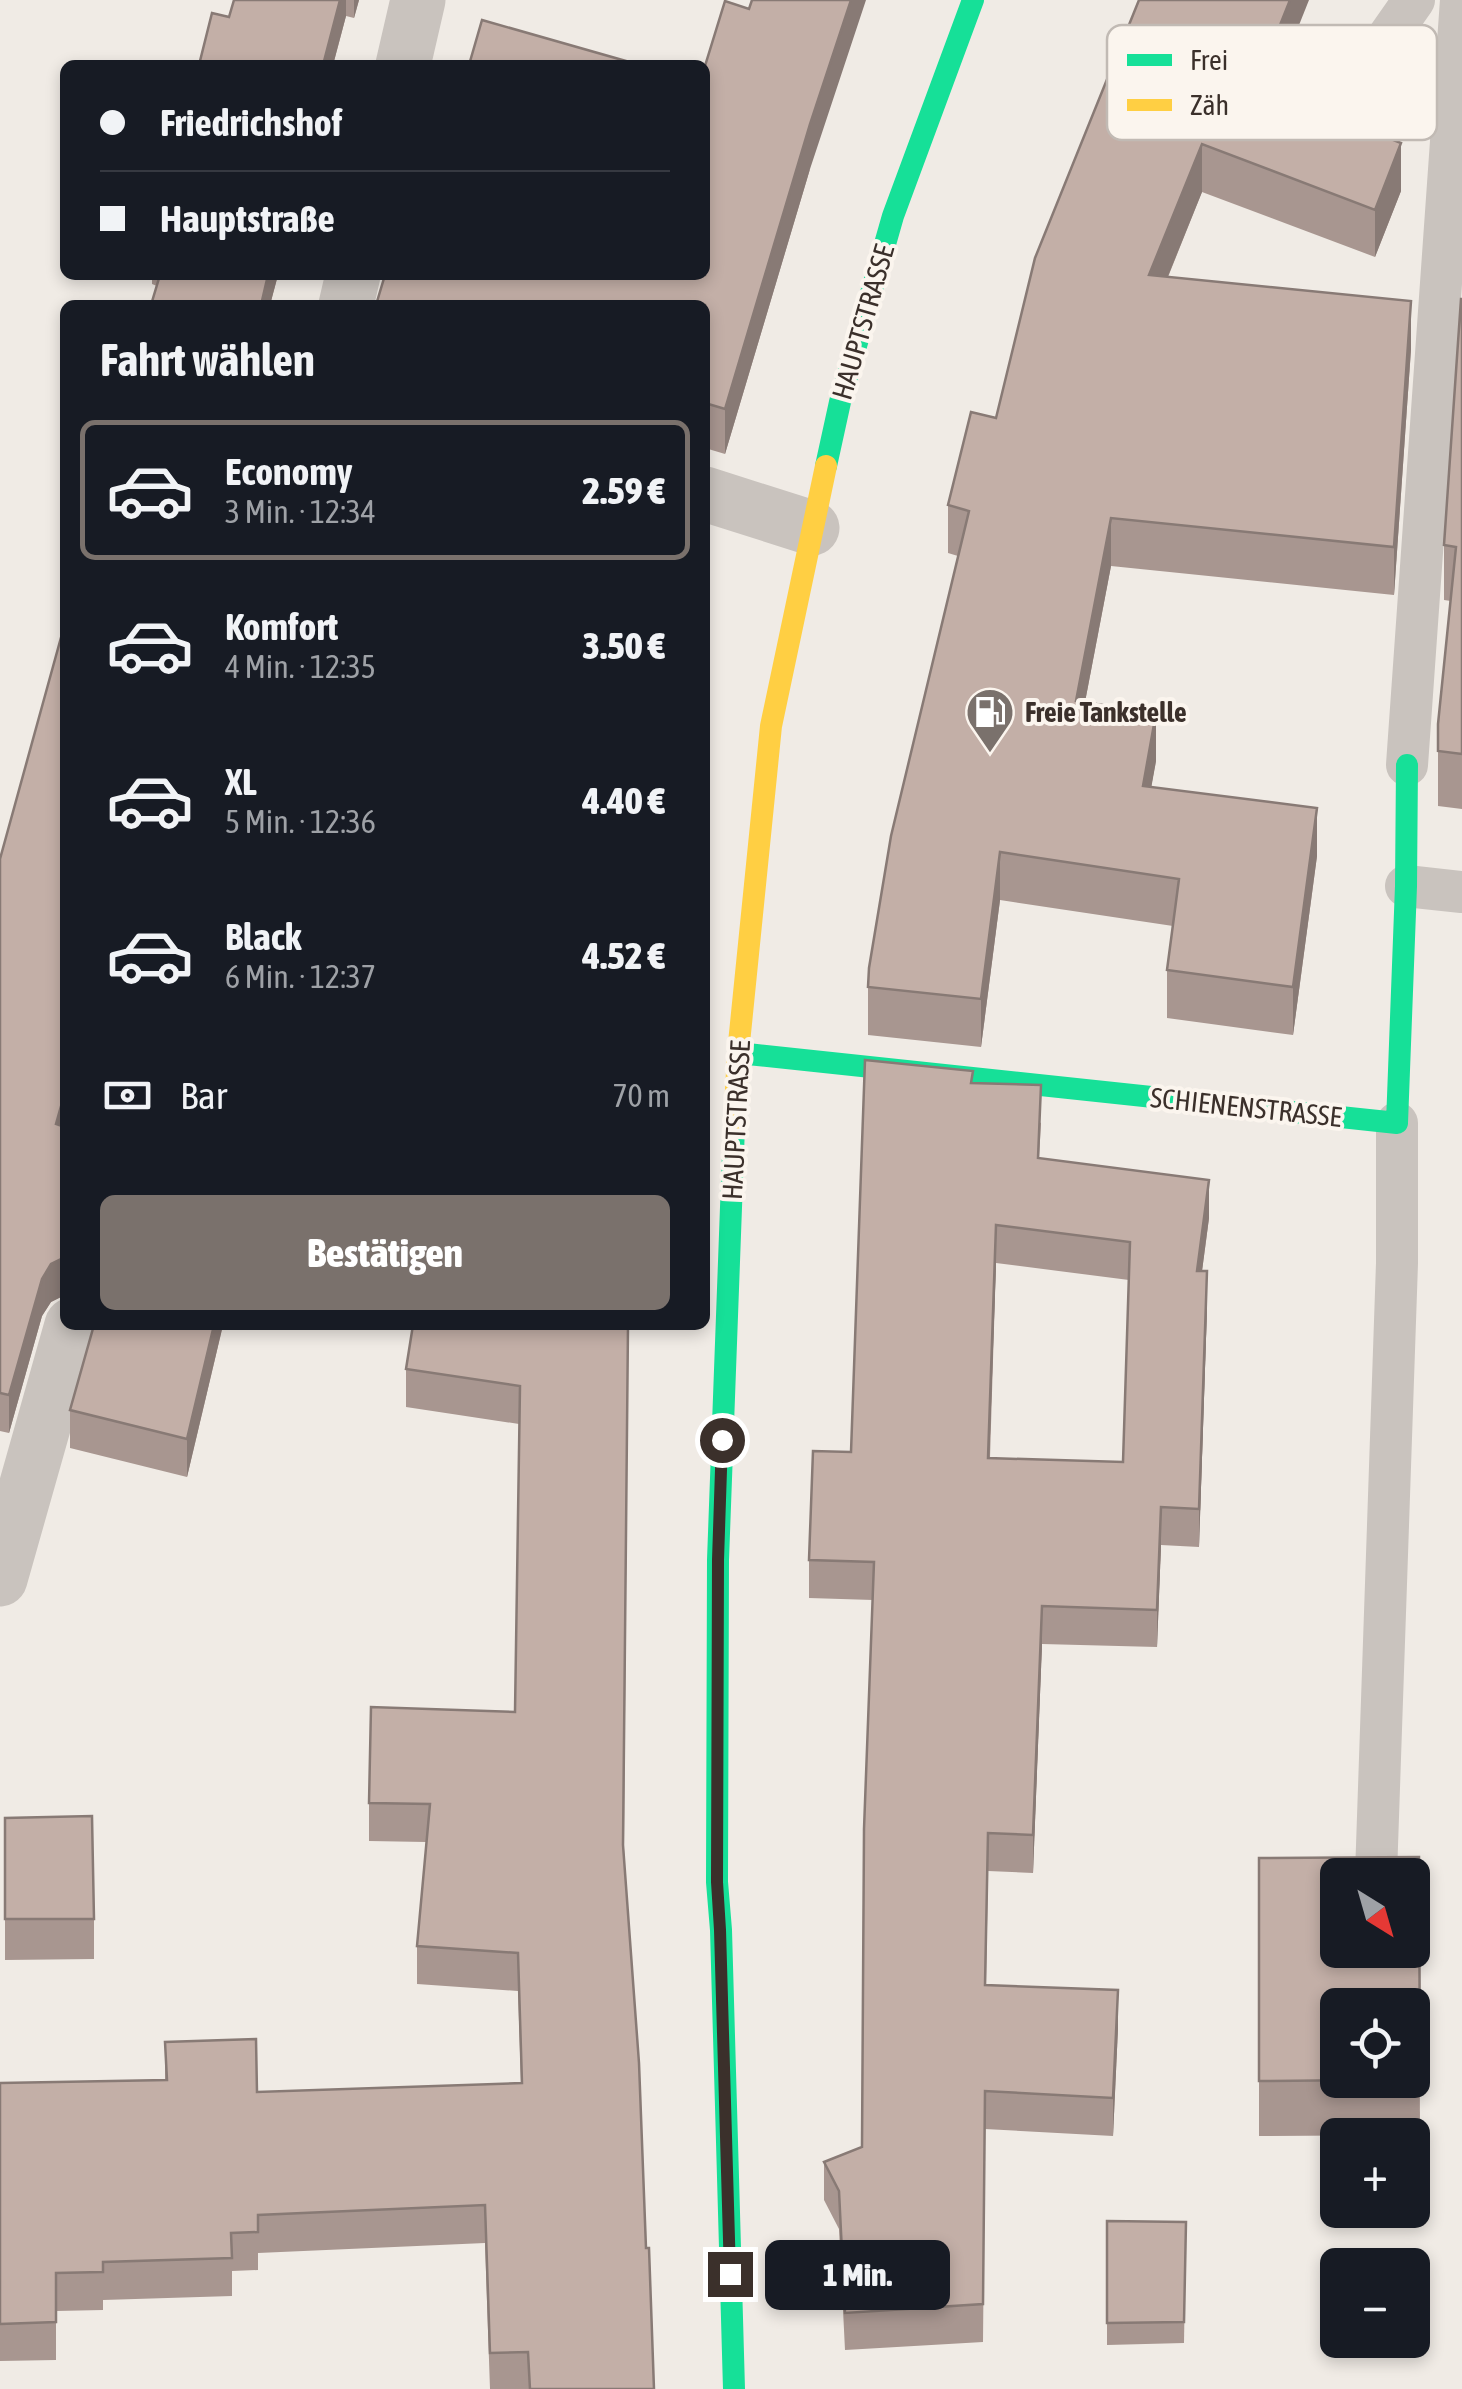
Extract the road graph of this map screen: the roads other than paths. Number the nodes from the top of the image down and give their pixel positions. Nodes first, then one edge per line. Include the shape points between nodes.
1 (418, 0) edge
2 (973, 0) edge
3 (1414, 0) edge
4 (1461, 0) edge
5 (1396, 25) edge
6 (403, 60) edge
7 (710, 496) edge
8 (812, 528) junction
9 (1407, 765) joint
10 (1406, 886) junction
11 (1462, 892) edge
12 (738, 1053) junction
13 (1397, 1123) junction
14 (71, 1330) edge
15 (0, 1580) edge
16 (1377, 1858) edge
17 (734, 2389) edge

1 - 6 street
2 - 8 street, HAUPTSTRASSE via 893,216
3 - 5 lane
4 - 9 lane
7 - 8 street
8 - 12 street, HAUPTSTRASSE via 771,726
9 - 10 street
10 - 11 lane
10 - 13 street
12 - 13 street, SCHIENENSTRASSE
12 - 17 street, HAUPTSTRASSE via 718,1560 717,1882
13 - 16 lane
14 - 15 street

